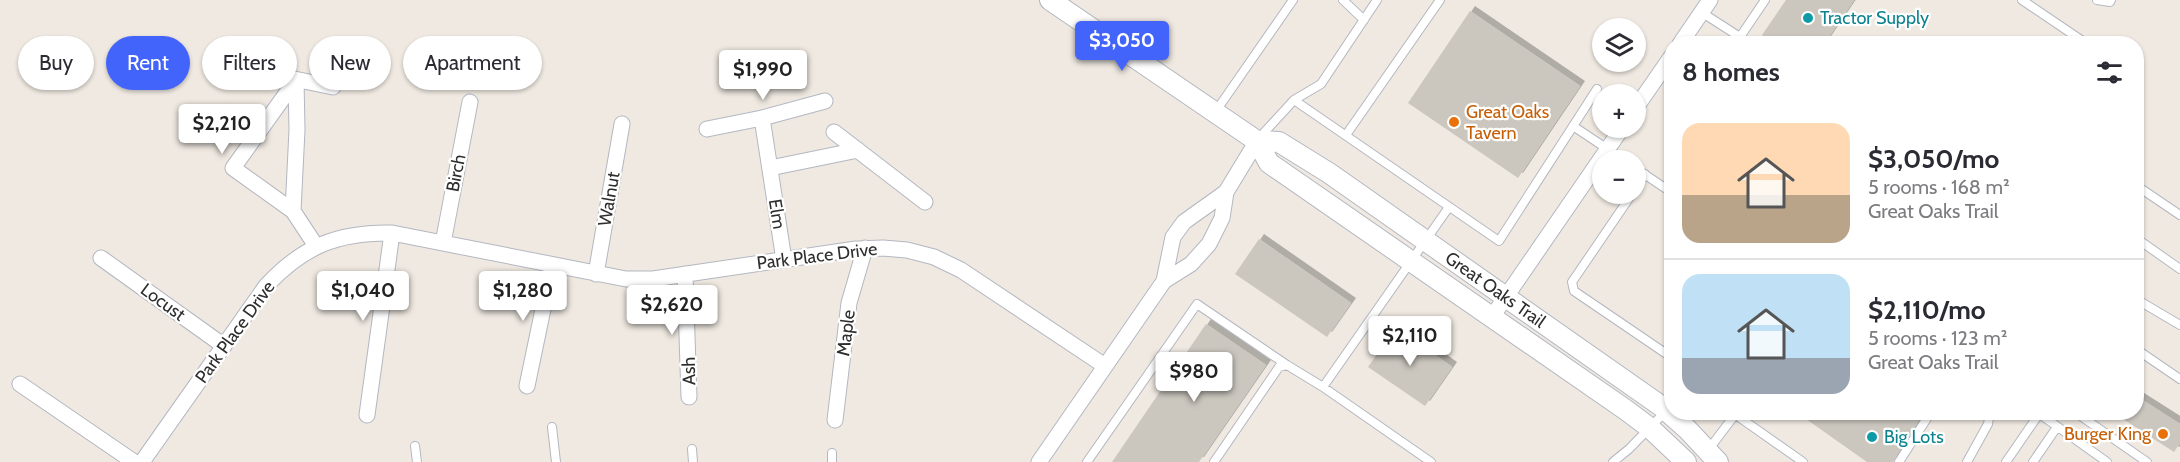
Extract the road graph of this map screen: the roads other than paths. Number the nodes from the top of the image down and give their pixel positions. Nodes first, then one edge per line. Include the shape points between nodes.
1 (1050, 0) edge
2 (1293, 0) edge
3 (1343, 0) edge
4 (1377, 0) edge
5 (1440, 0) edge
6 (1765, 0) edge
7 (2022, 0) edge
8 (2097, 0) edge
9 (2111, 0) edge
10 (1706, 6) edge
11 (1364, 20) junction
12 (1685, 36) edge
13 (1738, 36) edge
14 (1744, 36) edge
15 (2075, 36) edge
16 (1664, 67) edge
17 (297, 80) edge
18 (309, 82) edge
19 (290, 90) edge
20 (297, 90) edge
21 (1646, 93) edge
22 (1592, 98) edge
23 (1294, 100) junction
24 (825, 101) dead end
25 (470, 102) dead end
26 (1215, 112) junction
27 (762, 118) junction
28 (622, 123) dead end
29 (1574, 126) junction
30 (707, 129) dead end
31 (834, 132) dead end
32 (1346, 135) junction
33 (1615, 138) edge
34 (1257, 141) junction
35 (1607, 149) junction
36 (858, 150) junction
37 (770, 168) junction
38 (1646, 175) edge
39 (1664, 187) edge
40 (2144, 190) edge
41 (1226, 192) junction
42 (925, 202) dead end
43 (1625, 204) edge
44 (1449, 207) junction
45 (293, 211) junction
46 (2180, 215) edge
47 (392, 233) junction
48 (1426, 241) junction
49 (443, 243) junction
50 (2144, 244) edge
51 (316, 246) junction
52 (866, 248) junction
53 (101, 258) dead end
54 (784, 260) junction
55 (1411, 262) junction
56 (552, 266) junction
57 (2180, 269) edge
58 (596, 274) junction
59 (685, 274) junction
60 (1164, 280) junction
61 (1505, 297) junction
62 (2144, 304) edge
63 (1492, 317) junction
64 (2180, 324) edge
65 (224, 346) junction
66 (1664, 352) edge
67 (2144, 354) edge
68 (1287, 365) junction
69 (1105, 366) junction
70 (2180, 379) edge
71 (20, 384) dead end
72 (527, 386) dead end
73 (1323, 387) junction
74 (689, 397) dead end
75 (1664, 409) edge
76 (1664, 412) edge
77 (367, 415) dead end
78 (835, 420) dead end
79 (1676, 420) edge
80 (1733, 420) edge
81 (1744, 420) edge
82 (1926, 420) edge
83 (1989, 420) edge
84 (2033, 420) edge
85 (2048, 420) edge
86 (2086, 420) edge
87 (552, 427) dead end
88 (2057, 427) junction
89 (1650, 428) junction
90 (415, 446) dead end
91 (692, 449) dead end
92 (832, 453) dead end
93 (1713, 456) edge
94 (134, 462) edge
95 (142, 462) edge
96 (417, 462) edge
97 (556, 462) edge
98 (693, 462) edge
99 (832, 462) edge
100 (1039, 462) edge
101 (1087, 462) edge
102 (1214, 462) edge
103 (1431, 462) edge
104 (1613, 462) edge
105 (1686, 462) edge
106 (1803, 462) edge
107 (1899, 462) edge
108 (1967, 462) edge
109 (2006, 462) edge
110 (2033, 462) edge
111 (2107, 462) edge
112 (2146, 462) edge

1 - 26 street, Great Oaks Trail
2 - 26 lane
3 - 11 lane
4 - 11 lane
5 - 32 lane
6 - 14 lane
7 - 15 lane
8 - 9 lane
10 - 12 street
10 - 13 lane
11 - 23 lane via 1321,84
16 - 21 street
17 - 18 street
19 - 45 street via 233,168
20 - 45 street
22 - 29 lane
23 - 32 lane
23 - 34 lane
24 - 27 street
25 - 49 street, Birch
26 - 34 street, Great Oaks Trail
27 - 30 street
27 - 37 street, Elm
28 - 58 street, Walnut
29 - 35 lane
29 - 44 lane via 1498,241
31 - 36 street
32 - 44 lane
33 - 35 street
34 - 41 street
34 - 48 street, Great Oaks Trail via 1279,142 1329,172
34 - 55 street, Great Oaks Trail via 1269,163
35 - 61 street
36 - 37 street
36 - 42 street
37 - 54 street, Elm
38 - 39 lane
40 - 46 lane
41 - 60 street via 1222,218 1209,244 1191,264
41 - 60 street via 1184,222 1173,237
43 - 66 lane via 1572,282 1574,291
44 - 48 lane
45 - 51 street
47 - 49 street, Park Place Drive
47 - 51 street, Park Place Drive via 368,232
47 - 77 street
48 - 55 lane
48 - 61 street, Great Oaks Trail
49 - 56 street, Park Place Drive
50 - 57 lane
51 - 65 street, Park Place Drive via 282,268
52 - 54 street, Park Place Drive
52 - 69 street, Park Place Drive via 907,250 961,270
52 - 78 street, Maple via 849,303
53 - 65 street, Locust
54 - 59 street, Park Place Drive
55 - 63 street, Great Oaks Trail
55 - 73 lane
56 - 58 street, Park Place Drive
56 - 72 street
58 - 59 street, Park Place Drive via 626,279
59 - 74 street, Ash
60 - 69 street
61 - 63 street
61 - 75 street, Great Oaks Trail
62 - 64 lane
63 - 89 street, Great Oaks Trail
65 - 95 street, Park Place Drive
67 - 70 lane
68 - 73 lane
68 - 101 lane via 1197,304
68 - 102 lane via 1279,367
69 - 100 street
71 - 94 street
73 - 103 lane
76 - 89 lane
79 - 93 street, Great Oaks Trail
80 - 93 lane
81 - 106 lane
82 - 107 lane
83 - 108 lane
84 - 109 lane
85 - 88 lane
86 - 112 lane
87 - 97 lane
88 - 110 lane
88 - 111 lane
89 - 104 lane
89 - 105 street, Great Oaks Trail
90 - 96 lane
91 - 98 lane
92 - 99 lane

